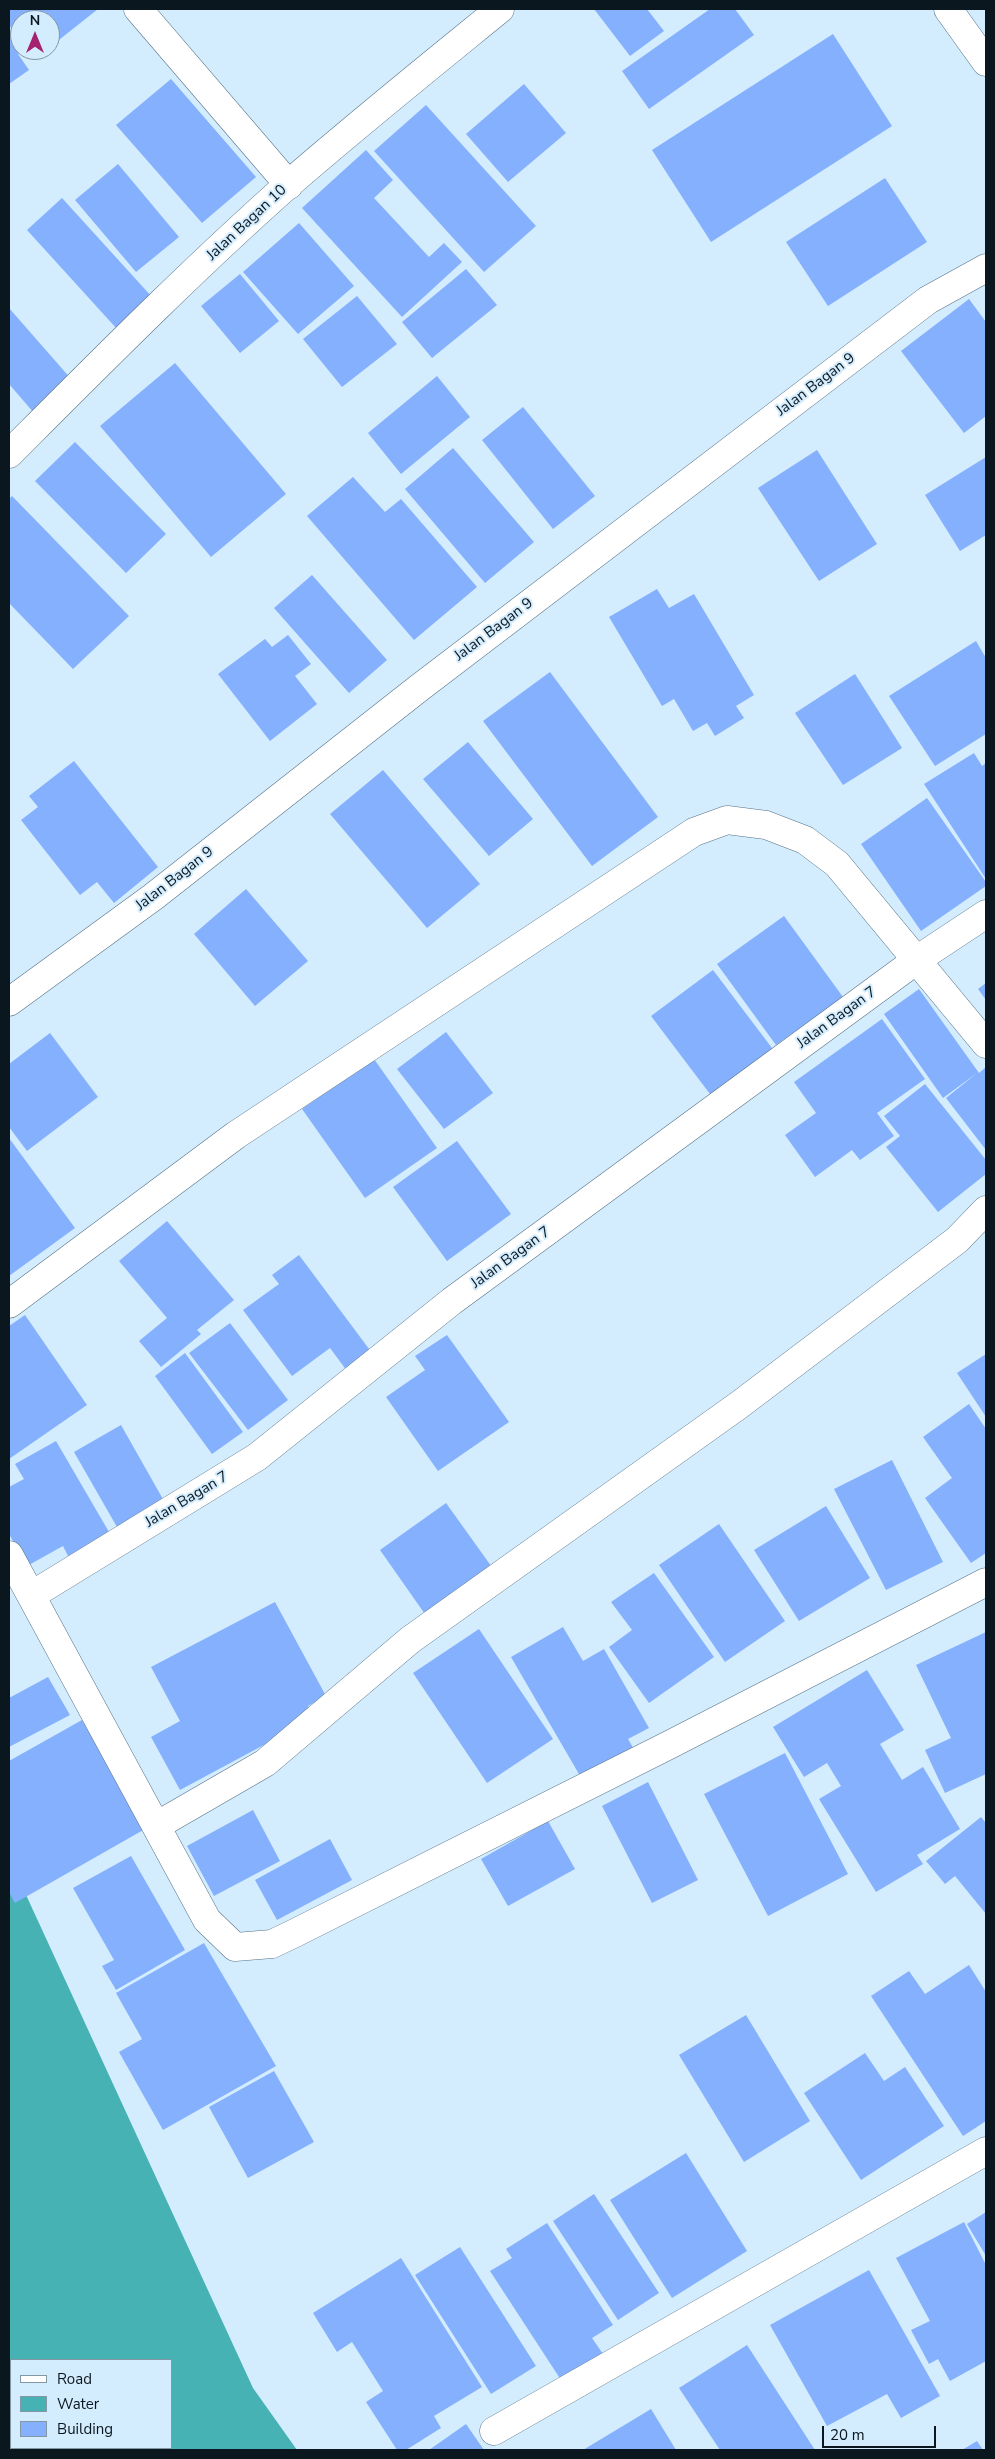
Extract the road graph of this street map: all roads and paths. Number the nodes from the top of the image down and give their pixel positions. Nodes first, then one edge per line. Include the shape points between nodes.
1 (138, 9) edge
2 (500, 9) edge
3 (948, 9) edge
4 (986, 62) edge
5 (289, 184) junction
6 (986, 268) edge
7 (9, 454) edge
8 (986, 914) edge
9 (918, 959) junction
10 (9, 1002) edge
11 (986, 1044) edge
12 (986, 1210) edge
13 (9, 1304) edge
14 (9, 1555) edge
15 (986, 1582) edge
16 (32, 1595) junction
17 (156, 1826) junction
18 (986, 2151) edge
19 (494, 2431) dead end

1 - 5 street
2 - 5 street, Jalan Bagan 10
3 - 4 street
5 - 7 street, Jalan Bagan 10 via 162,302
6 - 10 street, Jalan Bagan 9 via 928,300 419,688 153,897
8 - 9 street, Jalan Bagan 7
9 - 11 street
9 - 13 street via 837,864 805,840 766,825 727,820 694,832 236,1134
9 - 16 street, Jalan Bagan 7 via 452,1301 257,1457
12 - 17 street via 957,1240 739,1405 410,1640 266,1763
14 - 16 street
15 - 17 street via 272,1944 235,1947 207,1920
16 - 17 street
18 - 19 street

